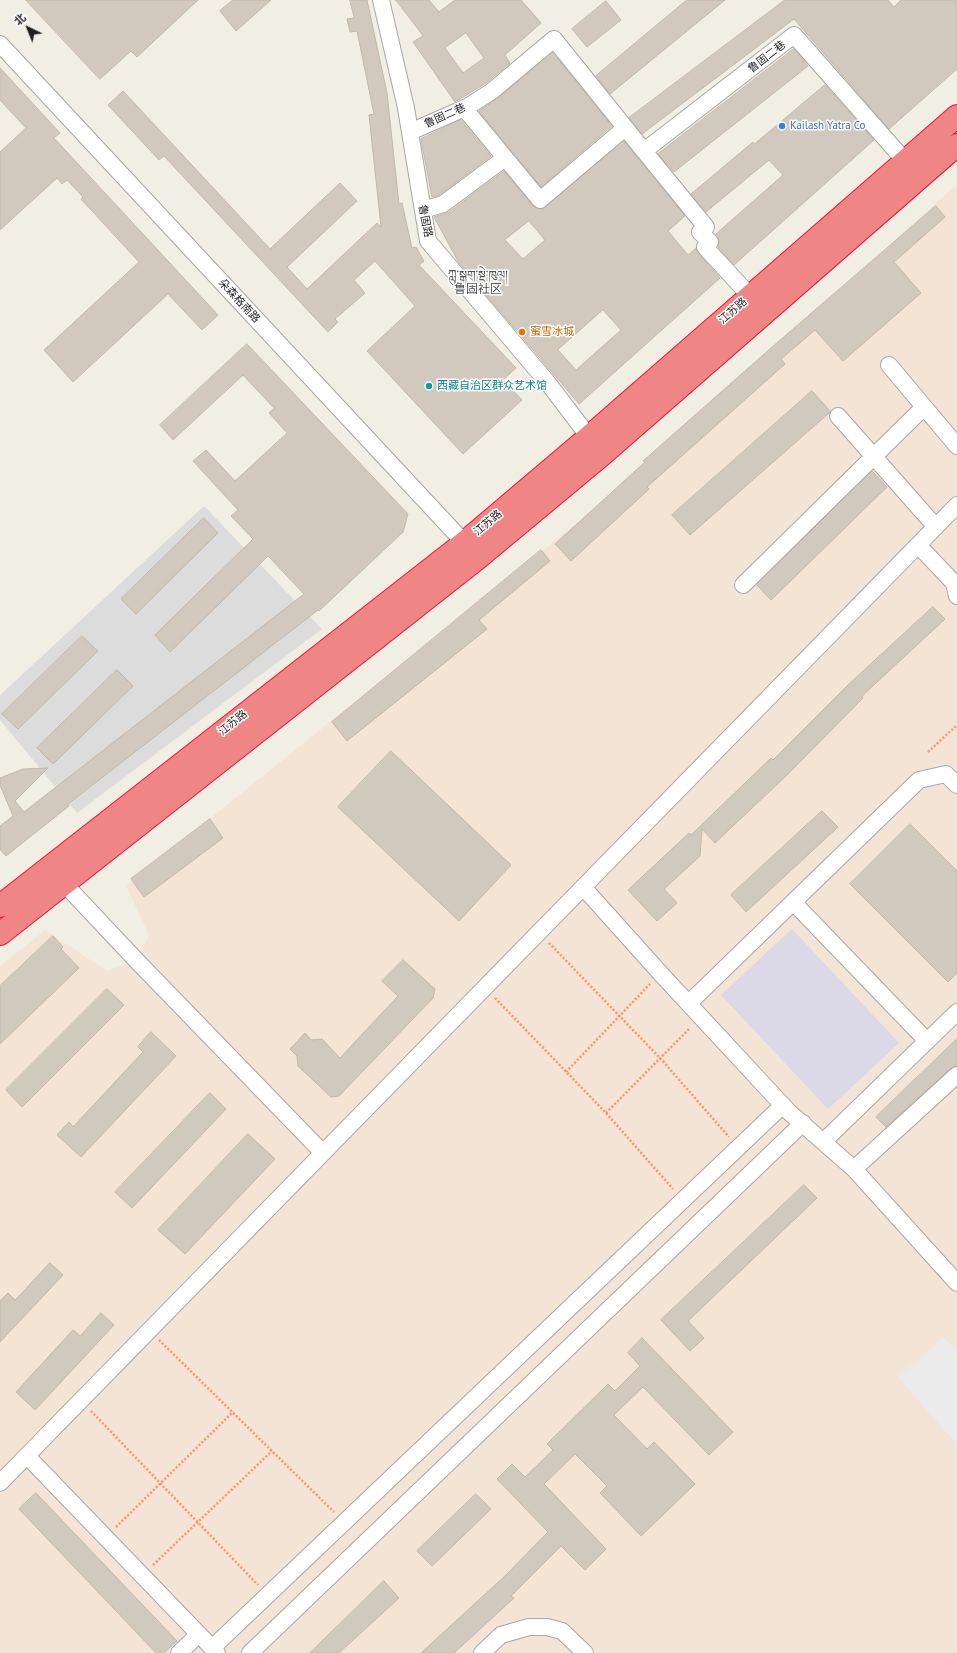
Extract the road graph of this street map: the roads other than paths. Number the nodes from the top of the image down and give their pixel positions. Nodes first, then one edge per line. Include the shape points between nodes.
1 (381, 0) edge
2 (0, 44) edge
3 (464, 108) junction
4 (957, 116) edge
5 (622, 131) junction
6 (410, 132) junction
7 (957, 145) edge
8 (644, 151) junction
9 (505, 158) junction
10 (905, 162) junction
11 (423, 210) junction
12 (750, 297) junction
13 (889, 365) dead end
14 (924, 407) junction
15 (838, 416) dead end
16 (589, 437) junction
17 (957, 446) edge
18 (874, 457) junction
19 (957, 505) edge
20 (936, 526) junction
21 (918, 545) junction
22 (471, 550) junction
23 (743, 585) dead end
24 (957, 596) edge
25 (957, 785) edge
26 (50, 867) junction
27 (64, 883) junction
28 (583, 887) junction
29 (793, 902) junction
30 (0, 906) edge
31 (0, 934) edge
32 (688, 1003) junction
33 (957, 1012) edge
34 (927, 1041) junction
35 (957, 1076) edge
36 (783, 1105) junction
37 (803, 1123) junction
38 (823, 1142) junction
39 (323, 1153) junction
40 (854, 1169) junction
41 (957, 1283) edge
42 (27, 1456) junction
43 (0, 1483) edge
44 (199, 1634) junction
45 (215, 1650) edge
46 (179, 1653) edge
47 (250, 1653) edge
48 (482, 1653) edge
49 (585, 1653) edge

1 - 6 street, 鲁固路
2 - 22 street, 朵森格南路
3 - 5 street, 鲁固二巷 via 492,91 554,39
3 - 6 street, 鲁固二巷
3 - 9 street
4 - 10 highway, 江苏路
5 - 8 street, 鲁固二巷
5 - 9 street via 540,200
6 - 11 street, 鲁固路
7 - 22 highway, 江苏路 via 603,454
8 - 10 street, 鲁固二巷 via 794,35
8 - 12 street, 鲁固二巷 via 706,227 700,232 710,242 705,247
9 - 11 street via 443,204
10 - 12 highway, 江苏路
11 - 16 street, 鲁固路 via 428,241 548,383
12 - 16 highway, 江苏路
13 - 14 street
14 - 17 street
14 - 18 street
15 - 18 street
16 - 22 highway, 江苏路
18 - 20 street
18 - 23 street
19 - 20 street
20 - 21 street
21 - 24 street via 954,583
21 - 28 street
22 - 26 highway, 江苏路
22 - 27 highway, 江苏路
25 - 29 street via 946,774 919,780
26 - 27 street
26 - 30 highway, 江苏路
27 - 31 highway, 江苏路
27 - 39 street
28 - 32 street
28 - 39 street
29 - 32 street
29 - 34 street
32 - 36 street
33 - 34 street
34 - 38 street
35 - 40 street
36 - 37 street
36 - 45 street via 268,1595
37 - 38 street
37 - 47 street
38 - 40 street
39 - 42 street
40 - 41 street
42 - 43 street
42 - 44 street
44 - 45 street
44 - 46 street
48 - 49 street via 501,1635 529,1627 548,1627 562,1631

